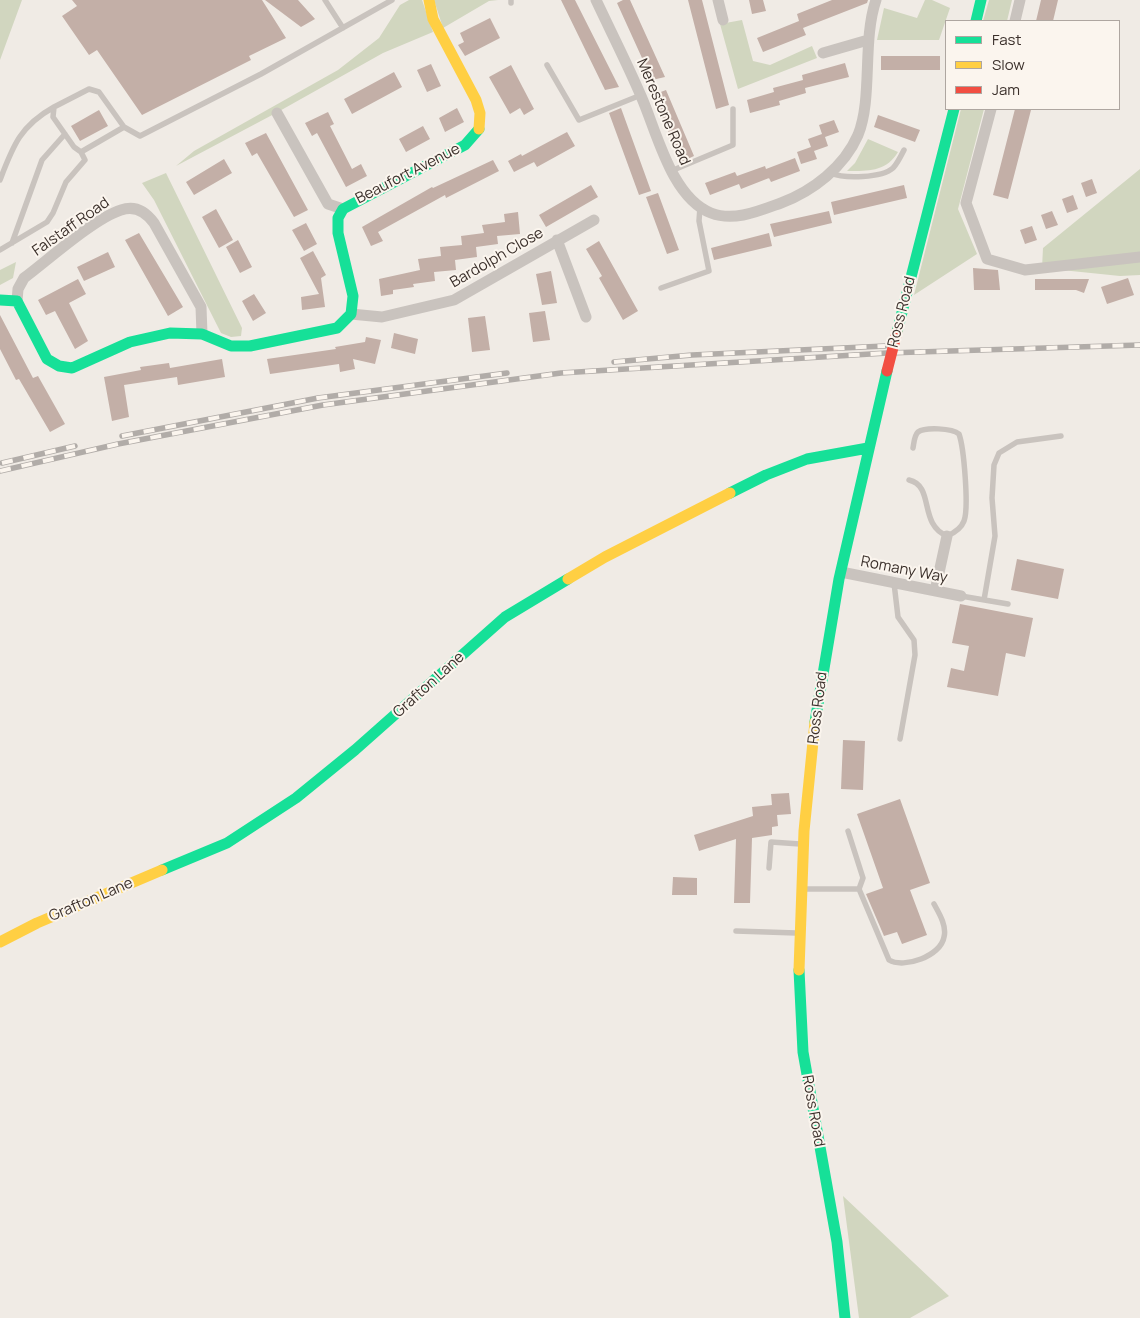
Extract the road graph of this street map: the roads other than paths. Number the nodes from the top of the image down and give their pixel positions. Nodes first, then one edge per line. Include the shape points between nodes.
1 (325, 0) edge
2 (392, 0) edge
3 (429, 0) edge
4 (596, 0) edge
5 (718, 0) edge
6 (876, 0) edge
7 (981, 0) edge
8 (1020, 0) edge
9 (723, 20) dead end
10 (976, 20) edge
11 (1015, 20) edge
12 (343, 28) junction
13 (868, 40) junction
14 (824, 53) dead end
15 (547, 65) dead end
16 (641, 95) junction
17 (54, 107) junction
18 (733, 109) dead end
19 (954, 110) edge
20 (991, 110) edge
21 (277, 113) dead end
22 (124, 127) junction
23 (65, 134) junction
24 (904, 150) dead end
25 (81, 152) junction
26 (671, 171) junction
27 (830, 173) junction
28 (0, 180) edge
29 (700, 207) junction
30 (343, 209) junction
31 (594, 220) dead end
32 (558, 240) junction
33 (12, 243) junction
34 (0, 250) edge
35 (1140, 256) edge
36 (661, 288) dead end
37 (0, 300) edge
38 (17, 301) junction
39 (351, 314) junction
40 (586, 317) dead end
41 (202, 334) junction
42 (1061, 436) dead end
43 (868, 448) junction
44 (913, 448) dead end
45 (909, 480) dead end
46 (946, 536) junction
47 (841, 572) junction
48 (894, 583) junction
49 (935, 591) junction
50 (962, 596) joint
51 (984, 600) junction
52 (1008, 604) dead end
53 (900, 738) dead end
54 (848, 831) dead end
55 (804, 844) junction
56 (769, 868) dead end
57 (801, 889) junction
58 (859, 889) junction
59 (934, 904) dead end
60 (736, 931) dead end
61 (800, 934) junction
62 (2, 937) edge
63 (845, 1318) edge

1 - 12 lane
2 - 12 lane
3 - 30 main road, Beaufort Avenue via 432,18 474,94 480,124 474,137 465,145
4 - 16 street, Merestone Road
5 - 9 street
6 - 13 street, Merestone Road
7 - 10 main road
8 - 11 street
12 - 22 lane via 140,136
13 - 14 street
13 - 27 street, Merestone Road via 864,109 858,133 848,154
15 - 16 lane via 579,120
16 - 26 street, Merestone Road
17 - 22 lane via 89,90 99,92
17 - 23 lane via 53,117
17 - 28 lane via 37,117 15,142
18 - 26 lane via 732,145
19 - 43 main road, Ross Road, bridge
20 - 35 street via 966,203 987,259 1026,270
21 - 30 street via 328,204
22 - 25 lane
23 - 25 lane
23 - 33 lane via 42,160
24 - 27 lane via 893,168 882,173 845,178
25 - 33 lane via 85,160 66,182 47,222
26 - 29 street, Merestone Road via 687,195
27 - 29 street, Merestone Road via 803,192 754,214 729,216
29 - 36 lane via 699,221 709,271
30 - 39 main road, Beaufort Avenue via 338,218 338,233 353,296
31 - 32 street, Bardolph Close
32 - 39 street, Bardolph Close via 454,300 382,317
32 - 40 street
33 - 34 lane
37 - 38 main road
38 - 41 main road via 47,359 59,366 72,368 85,364 146,337 170,333
38 - 41 street, Falstaff Road via 18,289 24,278 104,219 122,209 135,208 147,213 154,223 201,307
39 - 41 main road via 337,328 250,346 231,346
42 - 51 lane via 1017,442 999,453 996,459 992,498 995,536
43 - 47 main road, Ross Road
43 - 62 main road, Grafton Lane via 807,459 766,475 605,557 505,618 296,798 227,843
44 - 46 lane via 918,432 924,430 950,429 959,434 966,514 961,526
45 - 46 lane via 919,483 933,525
46 - 49 street
47 - 48 street, Romany Way
47 - 55 main road, Ross Road via 826,649
48 - 49 street, Romany Way
48 - 53 lane via 898,617 914,640 915,655
49 - 50 street, Romany Way
50 - 51 lane
51 - 52 lane
54 - 58 lane via 863,878
55 - 56 lane via 771,842
55 - 57 main road, Ross Road
57 - 58 lane
57 - 61 main road, Ross Road
58 - 59 lane via 885,955 894,963 926,956 941,945 945,937 944,927
60 - 61 lane
61 - 63 main road, Ross Road via 800,1015 805,1069 834,1212

